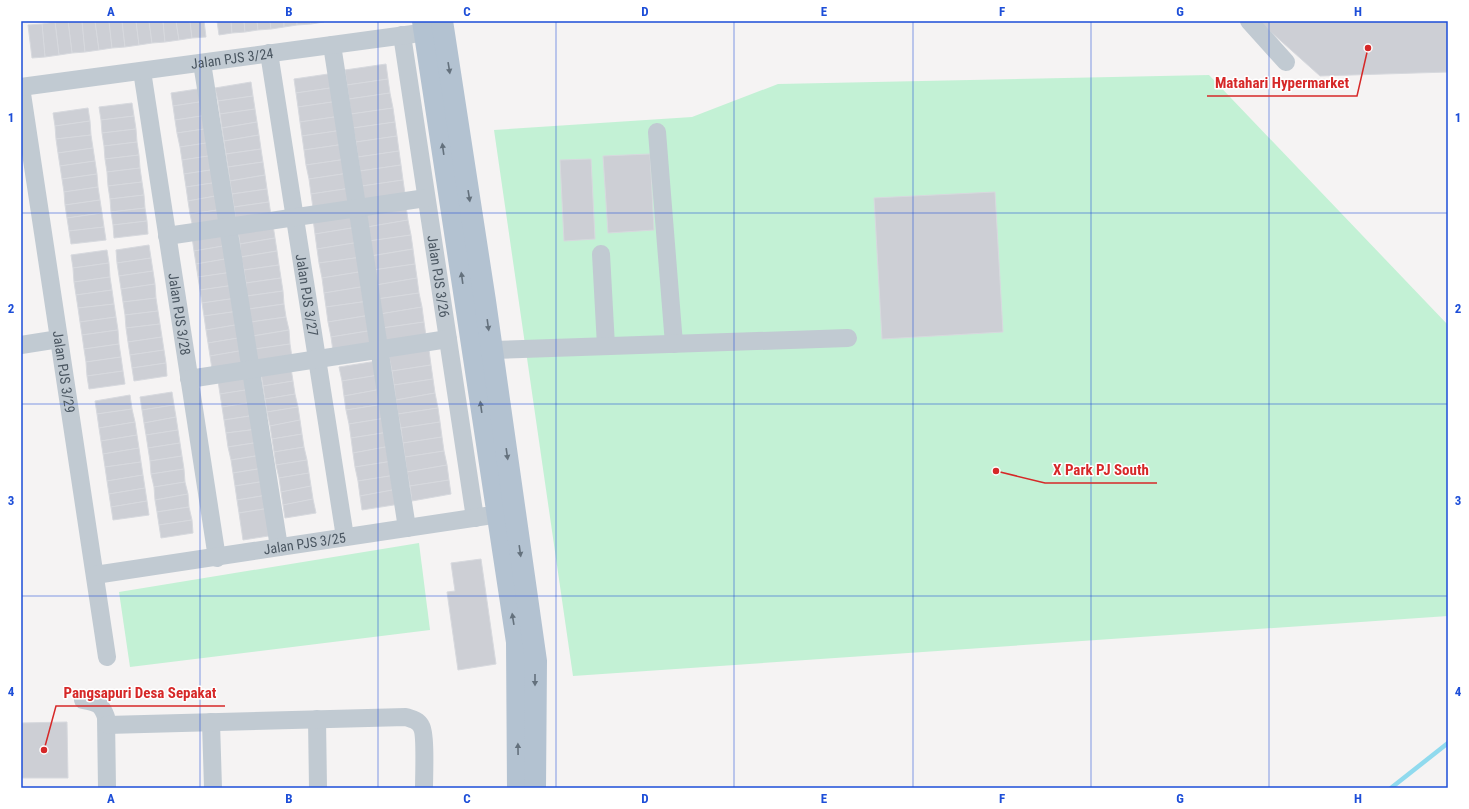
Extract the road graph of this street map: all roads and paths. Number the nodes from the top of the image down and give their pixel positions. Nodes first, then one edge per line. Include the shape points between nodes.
1 (1249, 21) edge
2 (434, 26) edge
3 (402, 35) junction
4 (332, 45) junction
5 (269, 53) junction
6 (202, 62) junction
7 (1286, 62) dead end
8 (142, 71) junction
9 (21, 87) edge
10 (657, 132) dead end
11 (426, 198) junction
12 (357, 208) junction
13 (295, 217) junction
14 (228, 227) junction
15 (167, 236) junction
16 (600, 254) dead end
17 (848, 338) dead end
18 (448, 339) junction
19 (59, 340) junction
20 (674, 344) junction
21 (21, 345) edge
22 (606, 346) junction
23 (379, 349) junction
24 (492, 350) junction
25 (317, 359) junction
26 (251, 369) junction
27 (189, 379) junction
28 (506, 513) junction
29 (475, 518) junction
30 (408, 528) junction
31 (345, 537) junction
32 (279, 547) junction
33 (216, 558) junction
34 (95, 575) junction
35 (107, 656) dead end
36 (83, 700) dead end
37 (317, 719) junction
38 (211, 722) junction
39 (107, 725) junction
40 (107, 788) edge
41 (213, 788) edge
42 (318, 788) edge
43 (424, 788) edge
44 (518, 788) edge
45 (535, 788) edge

1 - 7 street
2 - 3 street, Jalan PJS 3/24
2 -> 24 main road
28 -> 2 main road
3 - 4 street, Jalan PJS 3/24
3 - 11 street, Jalan PJS 3/26
4 - 5 street, Jalan PJS 3/24
4 - 12 street
5 - 6 street, Jalan PJS 3/24
5 - 13 street, Jalan PJS 3/27
6 - 8 street, Jalan PJS 3/24
6 - 14 street
8 - 9 street, Jalan PJS 3/24
8 - 15 street, Jalan PJS 3/28
9 - 19 street, Jalan PJS 3/29
10 - 20 street
11 - 12 street
11 - 18 street, Jalan PJS 3/26
12 - 13 street
12 - 23 street
13 - 14 street
13 - 25 street, Jalan PJS 3/27
14 - 15 street
14 - 26 street
15 - 27 street, Jalan PJS 3/28
16 - 22 street
17 - 20 street
18 - 23 street
18 - 29 street, Jalan PJS 3/26
19 - 21 street
19 - 34 street, Jalan PJS 3/29
20 - 22 street
22 - 24 street
23 - 25 street
23 - 30 street
24 -> 28 main road
25 - 26 street
25 - 31 street, Jalan PJS 3/27
26 - 27 street
26 - 32 street
27 - 33 street, Jalan PJS 3/28
28 - 29 street, Jalan PJS 3/25
44 -> 28 main road via 517,642
28 -> 45 main road via 536,661
29 - 30 street, Jalan PJS 3/25
30 - 31 street, Jalan PJS 3/25
31 - 32 street, Jalan PJS 3/25
32 - 33 street, Jalan PJS 3/25
33 - 34 street, Jalan PJS 3/25
34 - 35 street, Jalan PJS 3/29
36 - 39 street via 103,707
37 - 38 street
37 - 42 street
37 - 43 street via 406,717 415,720 422,727 424,740
38 - 39 street
38 - 41 street
39 - 40 street

